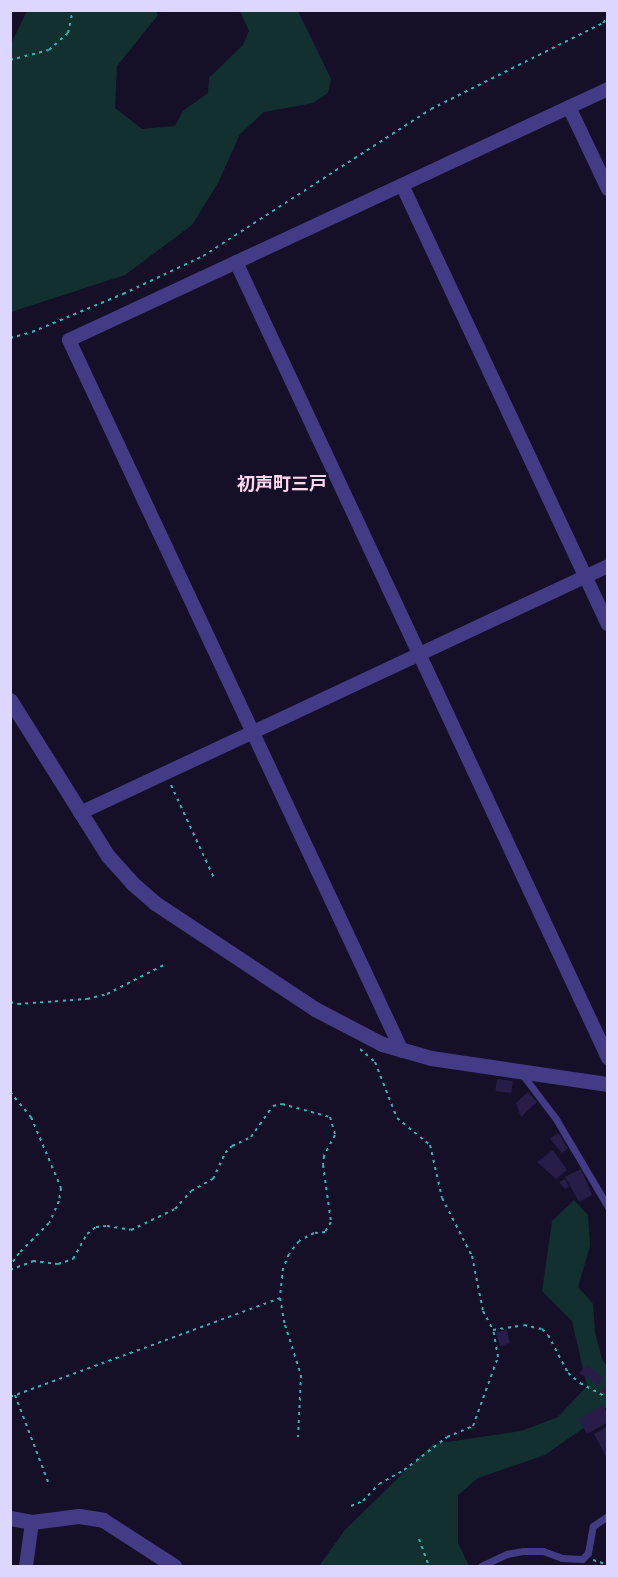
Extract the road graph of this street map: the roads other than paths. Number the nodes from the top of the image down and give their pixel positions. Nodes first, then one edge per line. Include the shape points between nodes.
1 (608, 89) edge
2 (569, 107) junction
3 (402, 185) junction
4 (608, 189) edge
5 (236, 262) junction
6 (608, 566) edge
7 (585, 576) junction
8 (608, 624) edge
9 (419, 654) junction
10 (10, 700) edge
11 (253, 732) junction
12 (80, 813) junction
13 (402, 1051) junction
14 (608, 1058) edge
15 (521, 1071) junction
16 (608, 1084) edge
17 (608, 1207) edge
18 (608, 1516) edge
19 (10, 1518) edge
20 (32, 1522) junction
21 (26, 1566) edge
22 (174, 1566) edge
23 (481, 1566) edge

1 - 2 street
2 - 3 street
2 - 4 street
3 - 5 street
3 - 7 street
5 - 9 street
5 - 11 street via 69,340
6 - 7 street
7 - 8 street
7 - 9 street
9 - 11 street
9 - 14 street
10 - 12 street
11 - 12 street
11 - 13 street
12 - 13 street via 108,856 154,903 351,1030
13 - 15 street via 463,1065
15 - 16 street
15 - 17 lane via 550,1110
18 - 23 lane via 594,1526 586,1557 562,1558 543,1551 523,1551
19 - 20 street
20 - 21 street
20 - 22 street via 79,1516 103,1520

